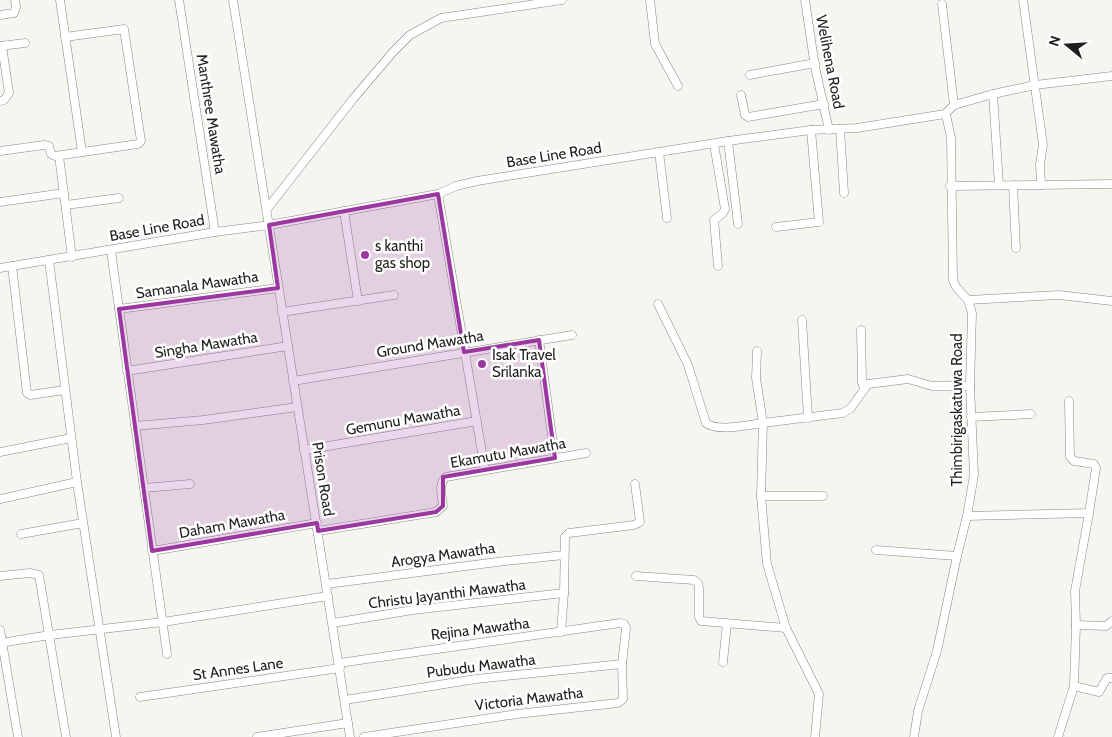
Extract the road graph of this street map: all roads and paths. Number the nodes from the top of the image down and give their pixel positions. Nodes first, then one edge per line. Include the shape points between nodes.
1 (15, 0) edge
2 (60, 0) edge
3 (179, 0) edge
4 (232, 0) edge
5 (562, 0) edge
6 (650, 0) edge
7 (805, 0) edge
8 (1023, 0) edge
9 (942, 4) dead end
10 (0, 15) edge
11 (65, 38) junction
12 (25, 43) dead end
13 (1, 46) edge
14 (815, 63) junction
15 (750, 75) dead end
16 (1112, 76) edge
17 (1035, 85) junction
18 (678, 86) dead end
19 (993, 94) junction
20 (741, 95) dead end
21 (0, 100) edge
22 (824, 104) junction
23 (954, 105) junction
24 (945, 114) junction
25 (811, 130) junction
26 (829, 130) junction
27 (840, 130) junction
28 (728, 141) junction
29 (714, 144) junction
30 (0, 151) edge
31 (82, 152) junction
32 (659, 152) junction
33 (59, 156) junction
34 (1112, 184) edge
35 (999, 185) junction
36 (1013, 185) junction
37 (1041, 185) junction
38 (950, 186) junction
39 (64, 193) junction
40 (844, 193) dead end
41 (438, 194) junction
42 (119, 198) dead end
43 (0, 202) edge
44 (66, 205) junction
45 (267, 209) junction
46 (344, 212) junction
47 (667, 218) dead end
48 (738, 224) dead end
49 (270, 225) junction
50 (776, 227) dead end
51 (215, 232) junction
52 (1016, 248) dead end
53 (111, 250) junction
54 (72, 257) junction
55 (49, 260) junction
56 (12, 266) junction
57 (718, 266) dead end
58 (0, 268) edge
59 (278, 288) junction
60 (394, 295) dead end
61 (968, 300) junction
62 (358, 301) junction
63 (1112, 301) edge
64 (658, 304) dead end
65 (119, 309) junction
66 (282, 312) junction
67 (802, 320) dead end
68 (861, 330) dead end
69 (572, 335) dead end
70 (539, 340) junction
71 (288, 346) junction
72 (757, 351) dead end
73 (464, 352) junction
74 (128, 370) junction
75 (293, 381) junction
76 (970, 386) junction
77 (864, 389) junction
78 (65, 390) junction
79 (1069, 401) dead end
80 (298, 407) junction
81 (1031, 414) dead end
82 (970, 417) junction
83 (808, 418) junction
84 (477, 421) junction
85 (762, 423) junction
86 (135, 426) junction
87 (71, 438) junction
88 (304, 450) junction
89 (0, 452) edge
90 (586, 453) dead end
91 (555, 458) junction
92 (485, 470) junction
93 (77, 482) junction
94 (190, 484) dead end
95 (635, 484) dead end
96 (144, 488) junction
97 (761, 496) junction
98 (823, 496) dead end
99 (0, 499) edge
100 (1089, 513) junction
101 (967, 516) junction
102 (83, 523) junction
103 (317, 527) junction
104 (21, 534) dead end
105 (876, 550) dead end
106 (152, 551) junction
107 (564, 556) junction
108 (956, 556) junction
109 (0, 576) edge
110 (636, 576) dead end
111 (327, 584) junction
112 (564, 593) junction
113 (328, 596) junction
114 (1112, 621) edge
115 (163, 622) junction
116 (333, 623) junction
117 (727, 623) junction
118 (624, 624) joint
119 (1076, 625) junction
120 (786, 628) junction
121 (0, 630) edge
122 (99, 631) junction
123 (561, 632) junction
124 (50, 635) junction
125 (1, 643) edge
126 (167, 654) dead end
127 (723, 662) dead end
128 (622, 664) junction
129 (339, 666) junction
130 (1112, 678) edge
131 (1074, 686) junction
132 (140, 696) dead end
133 (345, 700) junction
134 (348, 723) junction
135 (18, 737) edge
136 (66, 737) edge
137 (116, 737) edge
138 (257, 737) edge
139 (350, 737) edge
140 (364, 737) edge
141 (815, 737) edge
142 (914, 737) edge
143 (1058, 737) edge

1 - 10 street via 14,13
2 - 11 street
3 - 51 street, Manthree Mawatha
4 - 45 street, Prison Road
5 - 45 street via 441,18 410,35 353,99
6 - 18 street via 655,44
7 - 14 street, Welihena Road
8 - 17 street
9 - 23 street
11 - 31 street
11 - 31 street via 124,29 141,141
12 - 13 street
13 - 21 street via 9,94
14 - 15 street
14 - 22 street, Welihena Road
16 - 17 street
17 - 19 street
17 - 37 street via 1043,145
19 - 23 street
19 - 35 street
20 - 22 street via 748,117
22 - 26 street, Welihena Road
23 - 24 street
24 - 27 street, Base Line Road
24 - 38 street, Thimbirigaskatuwa Road via 951,138
25 - 26 street, Base Line Road
25 - 28 street, Base Line Road
25 - 50 street via 819,222
26 - 27 street, Base Line Road
27 - 40 street
28 - 29 street, Base Line Road
28 - 48 street
29 - 32 street, Base Line Road
29 - 57 street via 725,209 714,220
30 - 33 street via 44,145 49,146 51,154
31 - 33 street
32 - 41 street, Base Line Road via 476,181
32 - 47 street
33 - 39 street
34 - 37 street
35 - 36 street
35 - 38 street
36 - 37 street
36 - 52 street
38 - 61 street, Thimbirigaskatuwa Road via 953,280
39 - 43 street
39 - 44 street
41 - 46 street, Base Line Road
41 - 73 street
42 - 44 street
44 - 54 street
45 - 49 street, Prison Road
46 - 49 street, Base Line Road
46 - 62 street
49 - 51 street, Base Line Road
49 - 59 street, Prison Road
51 - 53 street, Base Line Road
53 - 54 street, Base Line Road
53 - 65 street
54 - 55 street, Base Line Road
55 - 56 street, Base Line Road
55 - 78 street
56 - 58 street, Base Line Road
56 - 78 street via 27,393 35,396
59 - 65 street, Samanala Mawatha
59 - 66 street, Prison Road
60 - 62 street
61 - 63 street via 1058,295
61 - 76 street, Thimbirigaskatuwa Road via 972,313
62 - 66 street
64 - 85 street via 688,366 706,423 732,427
65 - 74 street
66 - 71 street, Prison Road
67 - 83 street
68 - 77 street
69 - 70 street, Ground Mawatha
70 - 73 street, Ground Mawatha
70 - 91 street
71 - 74 street, Singha Mawatha
71 - 75 street, Prison Road
72 - 85 street via 756,378
73 - 75 street, Ground Mawatha
73 - 84 street
74 - 86 street
75 - 80 street, Prison Road
76 - 77 street via 932,386 908,379 868,384
76 - 82 street, Thimbirigaskatuwa Road
77 - 83 street via 851,408
78 - 87 street
79 - 100 street via 1070,457 1074,461 1094,464 1096,468
80 - 86 street
80 - 88 street, Prison Road
81 - 82 street
82 - 101 street, Thimbirigaskatuwa Road via 974,475
83 - 85 street
84 - 88 street, Gemunu Mawatha
84 - 92 street
85 - 97 street
86 - 96 street
87 - 89 street
87 - 93 street
88 - 103 street, Prison Road
90 - 91 street, Ekamutu Mawatha
91 - 92 street, Ekamutu Mawatha
92 - 103 street, Ekamutu Mawatha via 442,480 443,506 436,512
93 - 99 street
93 - 102 street
94 - 96 street
95 - 107 street via 640,522 569,533 565,538
96 - 106 street
97 - 98 street
97 - 120 street via 767,564
100 - 101 street
100 - 119 street via 1075,591
101 - 108 street, Thimbirigaskatuwa Road
102 - 104 street
102 - 122 street
103 - 106 street, Daham Mawatha
103 - 111 street, Prison Road
105 - 108 street
106 - 115 street
107 - 111 street, Arogya Mawatha
107 - 112 street
108 - 142 street, Thimbirigaskatuwa Road
109 - 124 street via 39,575
110 - 117 street via 694,580 699,588 701,621
111 - 113 street, Prison Road
112 - 116 street, Christu Jayanthi Mawatha via 413,610
112 - 123 street
113 - 115 street
113 - 116 street, Prison Road
114 - 119 street via 1106,626
115 - 122 street
115 - 126 street
116 - 129 street, Prison Road
117 - 120 street
117 - 127 street
118 - 123 street, Rejina Mawatha
118 - 128 street, Victoria Mawatha
119 - 131 street
120 - 141 street via 819,694
121 - 125 street
122 - 124 street
122 - 137 street
123 - 129 street, Rejina Mawatha via 399,653
124 - 125 street
124 - 136 street
125 - 135 street
128 - 133 street, Pubudu Mawatha via 476,679
128 - 140 street, Victoria Mawatha via 622,699 618,703
129 - 132 street, St Annes Lane
129 - 133 street, Prison Road
130 - 131 street via 1107,678 1098,692
131 - 143 street
133 - 134 street, Prison Road
134 - 138 street
134 - 139 street, Prison Road

